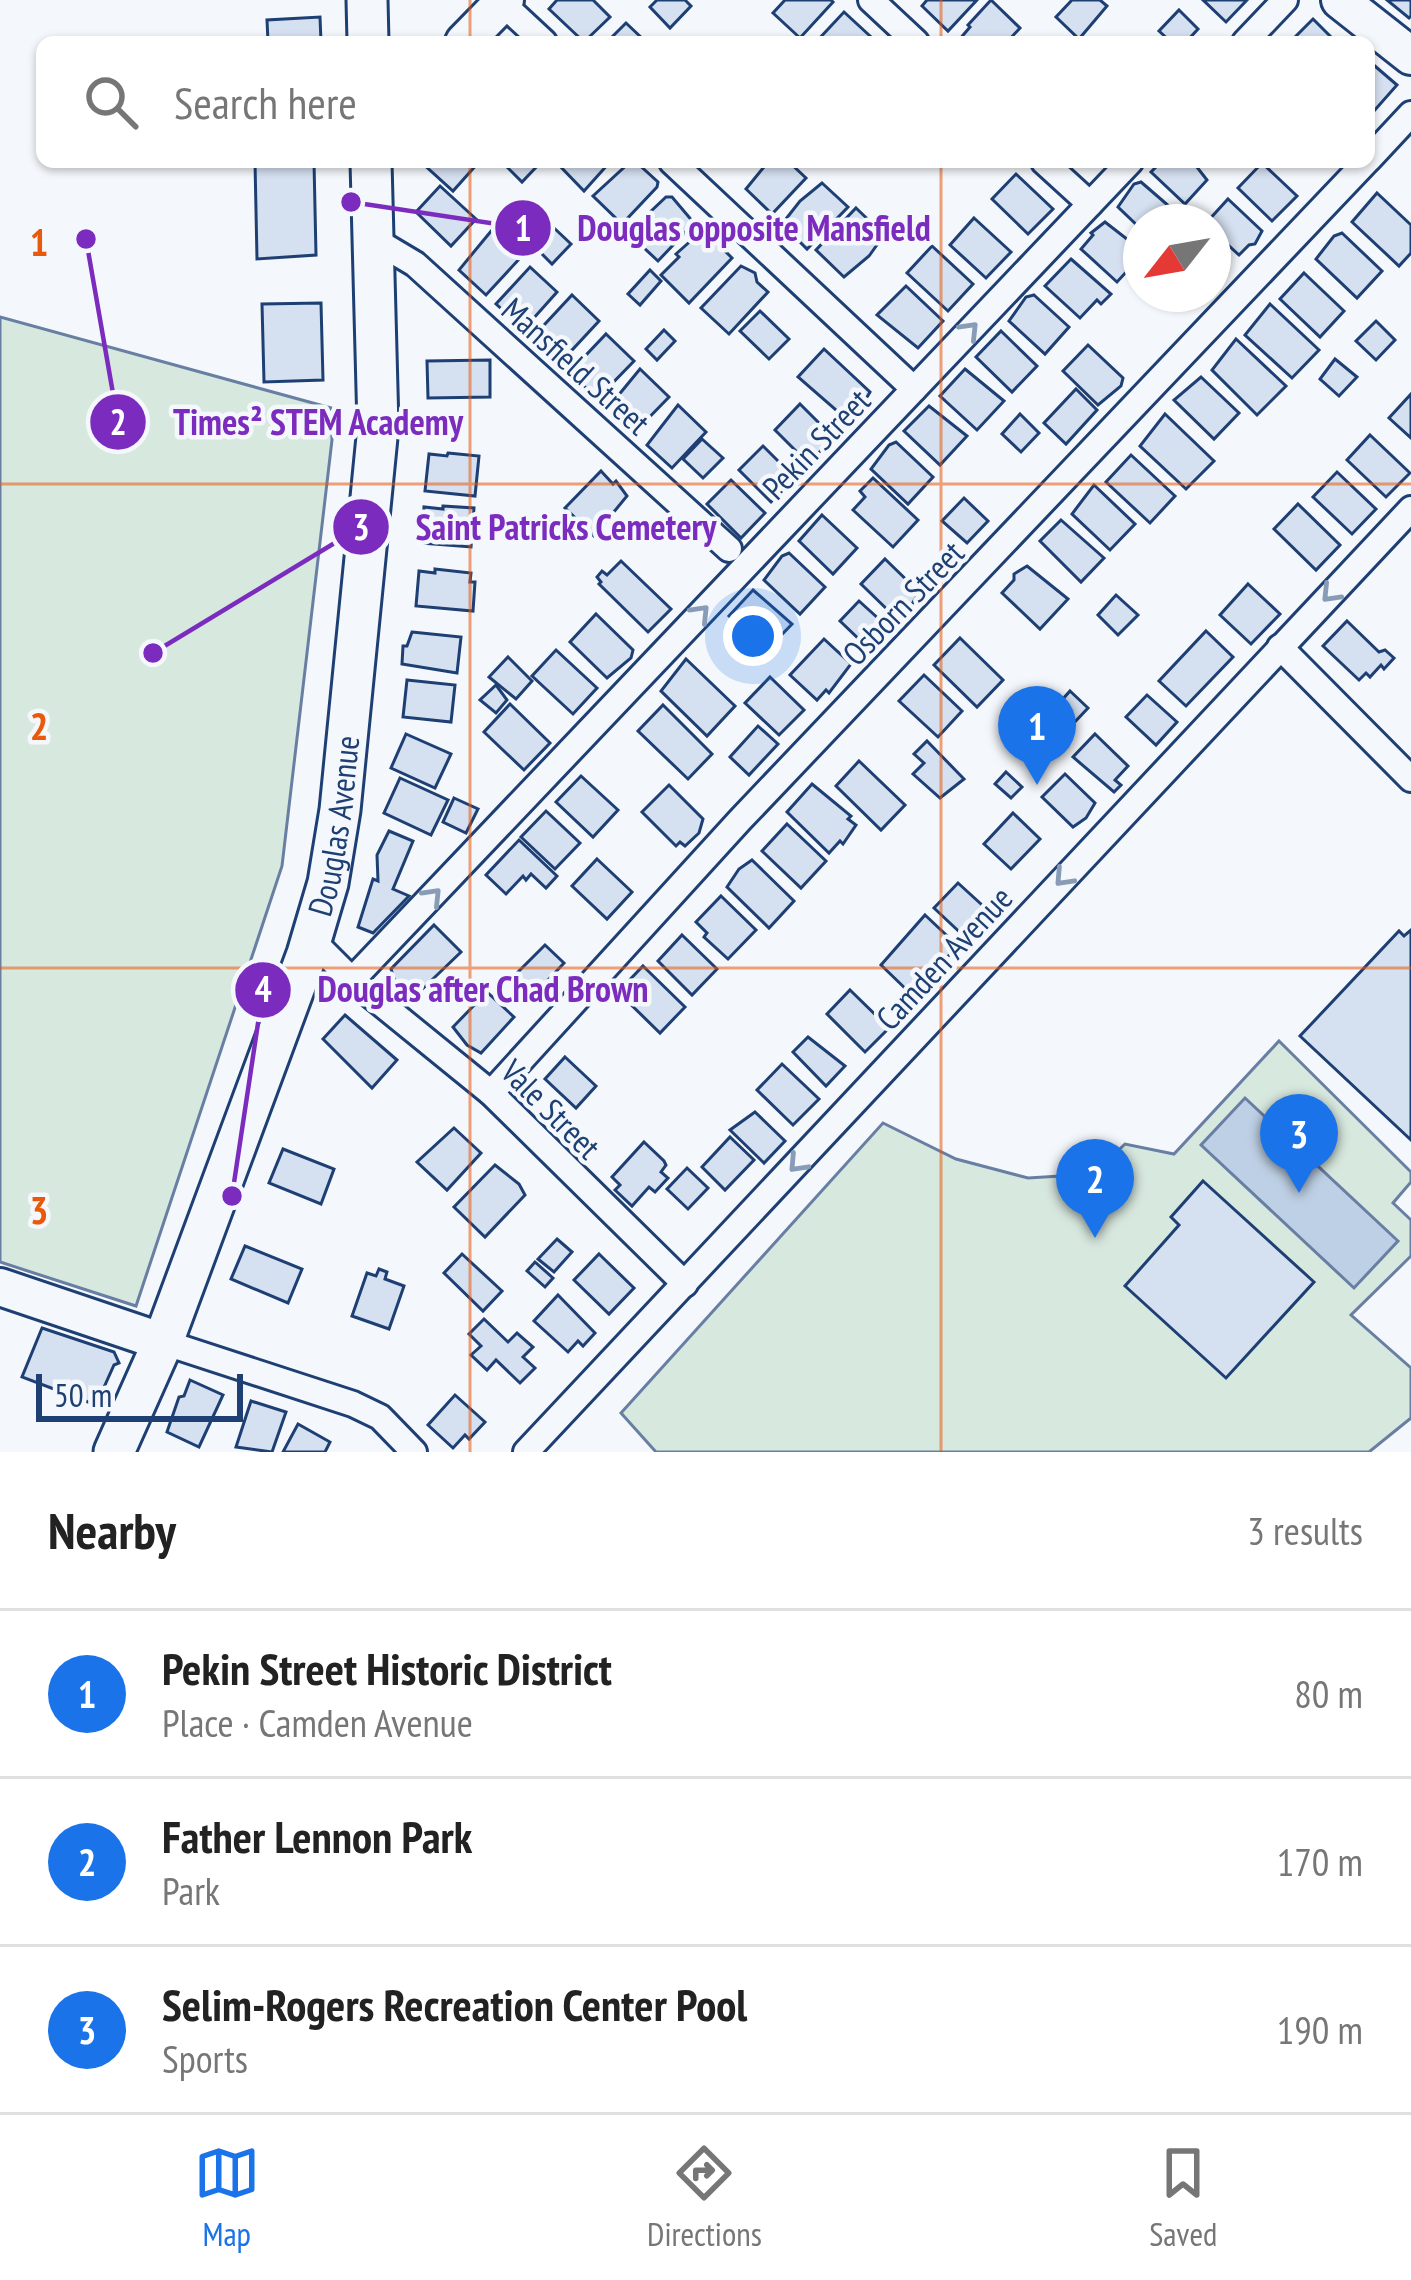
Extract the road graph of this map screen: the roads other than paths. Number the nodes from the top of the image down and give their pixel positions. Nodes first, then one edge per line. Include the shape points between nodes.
1 (367, 0) edge
2 (871, 0) edge
3 (1285, 0) edge
4 (1340, 0) edge
5 (503, 1) edge
6 (368, 36) edge
7 (470, 36) edge
8 (538, 36) edge
9 (910, 36) edge
10 (1251, 36) edge
11 (1411, 56) edge
12 (1411, 114) edge
13 (1375, 152) edge
14 (371, 168) edge
15 (678, 168) edge
16 (1051, 168) edge
17 (1124, 168) edge
18 (1359, 168) edge
19 (1090, 204) junction
20 (374, 239) junction
21 (914, 389) junction
22 (1411, 509) edge
23 (729, 549) dead end
24 (1280, 647) junction
25 (1411, 779) edge
26 (310, 939) junction
27 (352, 980) junction
28 (491, 1093) junction
29 (685, 1284) junction
30 (0, 1287) edge
31 (163, 1342) junction
32 (114, 1452) edge
33 (414, 1452) edge
34 (526, 1452) edge

1 - 6 main road
2 - 9 street
3 - 10 street
4 - 11 street
5 - 7 street
5 - 8 street
12 - 13 street, Osborn Street
14 - 20 main road, Douglas Avenue
15 - 21 street
16 - 19 street
17 - 19 street, Pekin Street
18 - 28 street, Osborn Street
21 -> 19 street, Pekin Street
20 - 23 street, Mansfield Street via 425,273
20 - 26 main road, Douglas Avenue via 376,452 340,811
27 -> 21 street, Pekin Street
22 -> 24 street, Camden Avenue
24 - 25 street
24 -> 29 street, Camden Avenue
26 - 27 street, Vale Street
26 - 31 main road, Douglas Avenue
27 - 28 street, Vale Street
28 - 29 street, Vale Street
29 - 34 street, Camden Avenue
30 - 31 street
31 - 32 main road, Douglas Avenue
31 - 33 street via 353,1404

